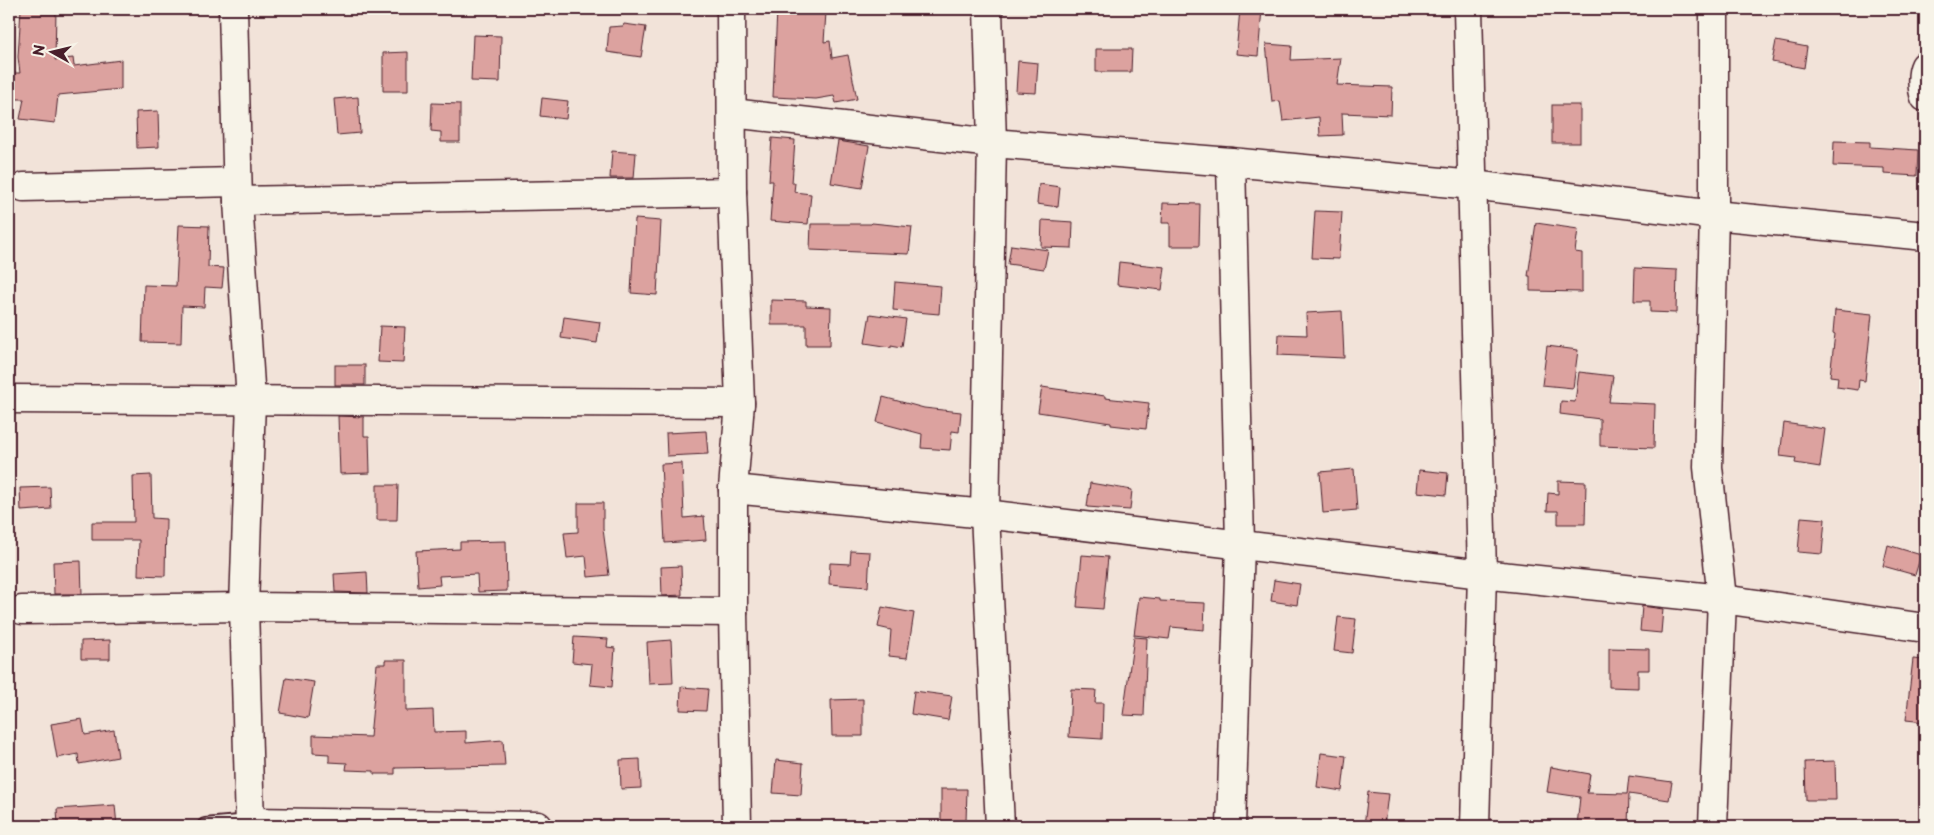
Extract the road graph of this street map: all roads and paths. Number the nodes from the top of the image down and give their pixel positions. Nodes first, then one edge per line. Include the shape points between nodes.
1 (233, 9) edge
2 (731, 9) edge
3 (988, 9) edge
4 (1468, 9) edge
5 (1714, 9) edge
6 (1925, 66) edge
7 (1925, 97) edge
8 (732, 113) junction
9 (992, 144) junction
10 (1231, 162) junction
11 (1473, 185) junction
12 (24, 187) dead end
13 (237, 192) junction
14 (732, 192) junction
15 (1714, 215) junction
16 (1925, 236) edge
17 (9, 399) edge
18 (250, 401) junction
19 (740, 403) junction
20 (733, 489) junction
21 (984, 514) junction
22 (1240, 544) junction
23 (1482, 574) junction
24 (1722, 599) junction
25 (244, 607) junction
26 (22, 610) dead end
27 (733, 612) junction
28 (1925, 628) edge
29 (250, 824) edge
30 (205, 826) edge
31 (491, 826) edge
32 (538, 826) edge
33 (737, 826) edge
34 (1000, 826) edge
35 (1231, 826) edge
36 (1475, 826) edge
37 (1713, 826) edge

1 - 13 street
2 - 8 street
3 - 9 street
4 - 11 street
5 - 15 street
6 - 7 street
8 - 9 street
8 - 14 street
9 - 10 street
9 - 21 street
10 - 11 street
10 - 22 street
11 - 15 street
11 - 23 street
12 - 13 street
13 - 14 street
13 - 18 street
14 - 19 street
15 - 16 street
15 - 24 street via 1708,467
17 - 18 street
18 - 19 street
18 - 25 street
19 - 20 street
20 - 21 street
20 - 27 street
21 - 22 street
21 - 34 street
22 - 23 street
22 - 35 street
23 - 24 street
23 - 36 street
24 - 28 street
24 - 37 street
25 - 26 street
25 - 27 street
25 - 29 street
27 - 33 street
29 - 30 lane
29 - 31 street
31 - 32 street

